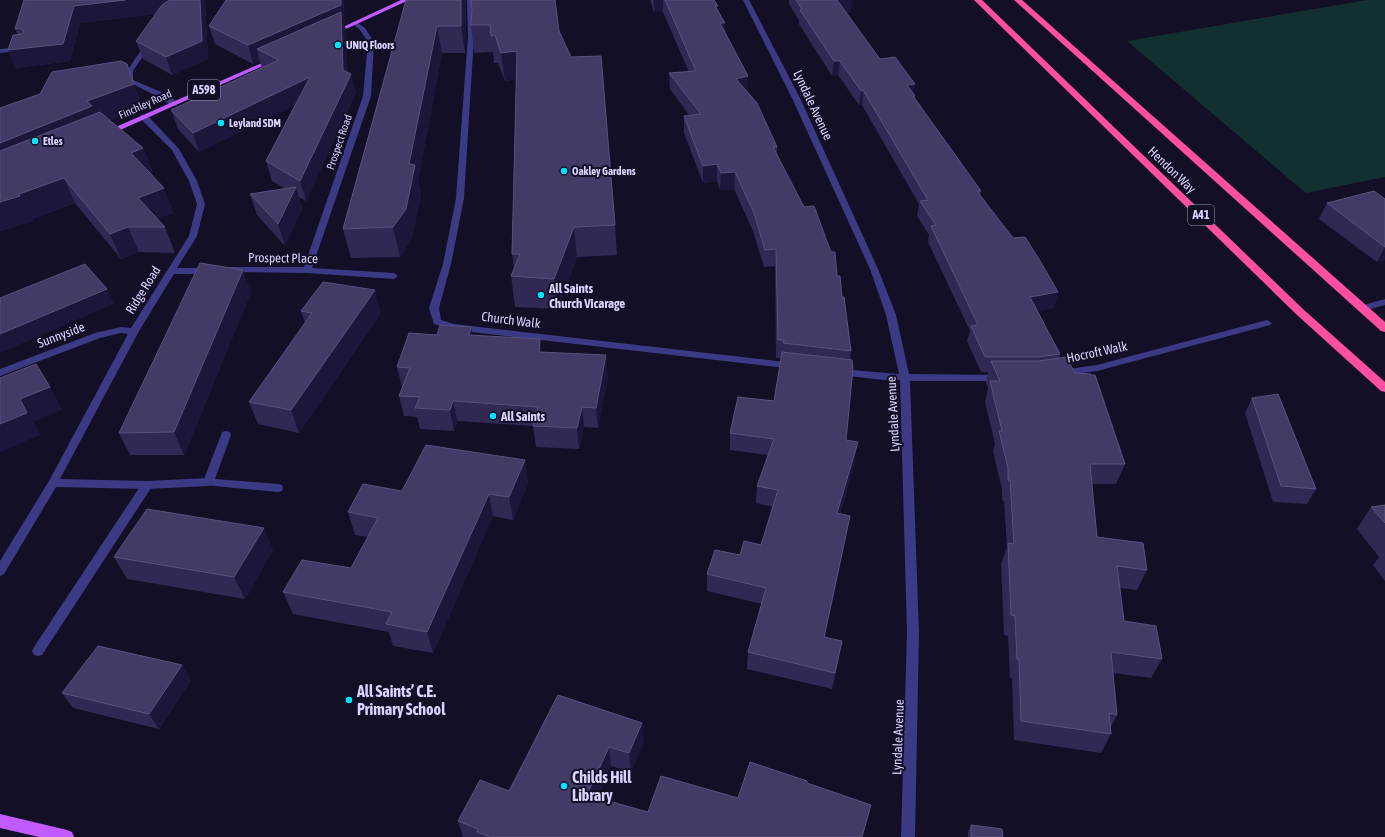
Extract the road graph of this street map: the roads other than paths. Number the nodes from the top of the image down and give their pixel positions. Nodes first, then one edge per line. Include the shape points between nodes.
1 (406, 0) edge
2 (470, 0) edge
3 (746, 0) edge
4 (978, 0) edge
5 (1018, 0) edge
6 (355, 23) junction
7 (326, 36) edge
8 (151, 40) edge
9 (28, 49) edge
10 (0, 51) edge
11 (283, 55) edge
12 (174, 104) junction
13 (144, 117) junction
14 (101, 135) edge
15 (307, 270) junction
16 (172, 271) junction
17 (394, 276) dead end
18 (1385, 302) edge
19 (1363, 308) junction
20 (1267, 323) dead end
21 (1385, 328) edge
22 (134, 331) junction
23 (803, 367) edge
24 (826, 370) edge
25 (0, 374) edge
26 (1054, 374) edge
27 (905, 377) junction
28 (1012, 377) edge
29 (1385, 388) edge
30 (226, 435) dead end
31 (208, 482) junction
32 (53, 483) junction
33 (147, 485) junction
34 (278, 488) dead end
35 (0, 571) edge
36 (38, 651) dead end
37 (0, 821) edge
38 (67, 837) edge
39 (908, 837) edge

1 - 6 main road
2 - 23 street, Church Walk via 471,36 460,198 447,264 434,308 437,322 454,327
3 - 27 street, Lyndale Avenue via 796,98 874,269 891,315
4 - 29 highway, Hendon Way / A41 via 1300,312
5 - 19 highway, Hendon Way
6 - 7 main road
6 - 15 street, Prospect Road via 363,29 371,42 367,96
8 - 12 street via 130,71 130,81
9 - 10 street
11 - 12 main road, Finchley Road / A598
12 - 13 main road, Finchley Road / A598
13 - 14 main road, Finchley Road / A598
13 - 16 street, Ridge Road via 175,148 202,204 193,236
15 - 16 street, Prospect Place
15 - 17 street, Prospect Place
16 - 22 street, Ridge Road
18 - 19 street
19 - 21 highway, Hendon Way
20 - 26 street, Hocroft Walk via 1097,368
22 - 25 street, Sunnyside via 121,330 98,335
22 - 32 street, Ridge Road
24 - 27 street
27 - 28 street
27 - 39 street, Lyndale Avenue via 914,633
30 - 31 street
31 - 33 street
31 - 34 street
32 - 33 street
32 - 35 street, Ridge Road
33 - 36 street
37 - 38 main road

